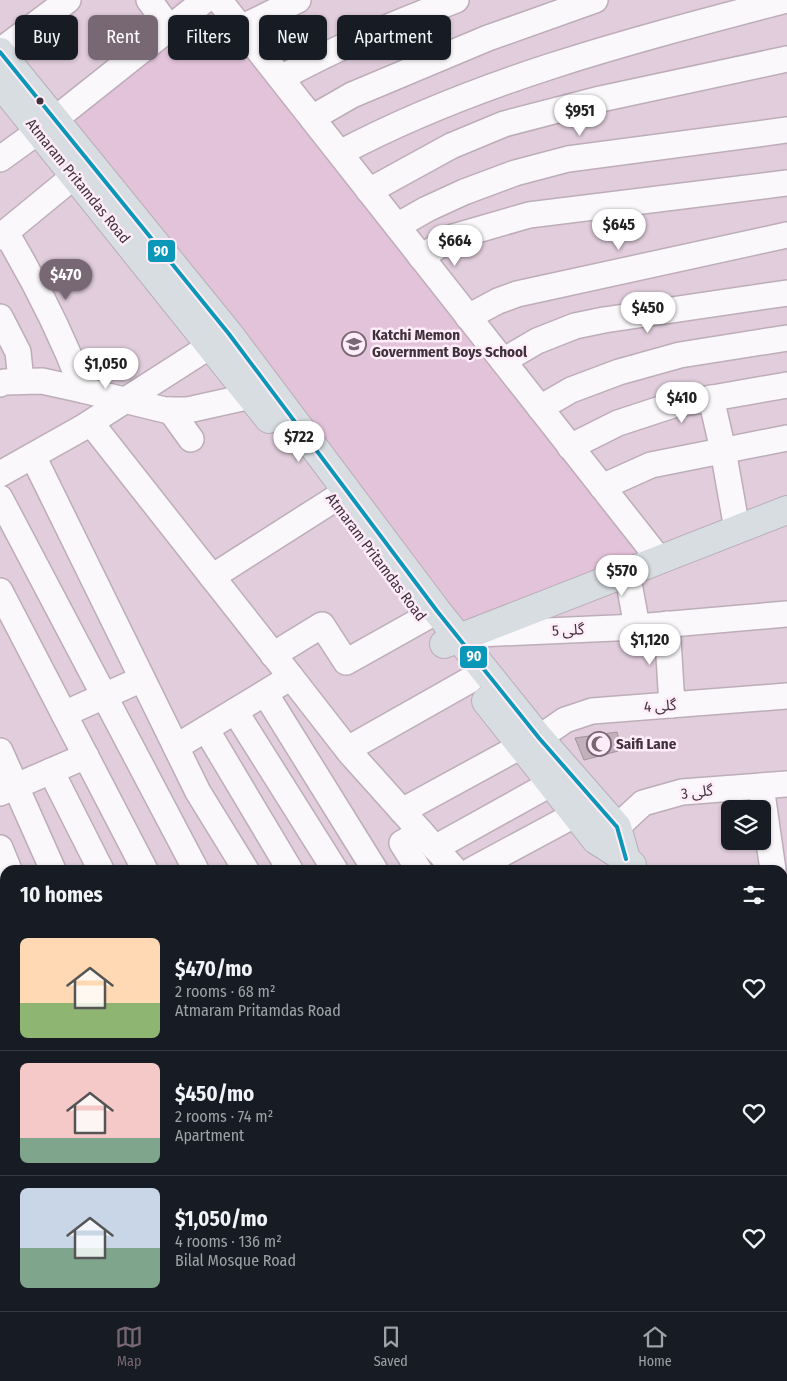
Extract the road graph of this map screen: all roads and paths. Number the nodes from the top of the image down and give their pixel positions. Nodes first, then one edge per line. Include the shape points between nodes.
1 (68, 0) edge
2 (149, 0) edge
3 (205, 0) edge
4 (219, 0) edge
5 (298, 0) edge
6 (456, 0) edge
7 (595, 0) edge
8 (786, 0) edge
9 (187, 15) edge
10 (231, 15) edge
11 (249, 24) edge
12 (168, 26) edge
13 (168, 31) edge
14 (249, 38) edge
15 (0, 51) edge
16 (787, 60) edge
17 (281, 78) junction
18 (0, 83) edge
19 (312, 118) junction
20 (46, 125) junction
21 (787, 130) edge
22 (340, 153) junction
23 (0, 159) edge
24 (82, 170) junction
25 (787, 183) edge
26 (369, 190) junction
27 (397, 226) junction
28 (3, 235) edge
29 (787, 235) edge
30 (421, 257) junction
31 (787, 293) edge
32 (0, 317) edge
33 (468, 317) junction
34 (787, 338) edge
35 (220, 340) junction
36 (503, 361) junction
37 (6, 382) edge
38 (787, 385) edge
39 (83, 390) junction
40 (261, 394) junction
41 (710, 398) junction
42 (127, 400) junction
43 (540, 408) junction
44 (170, 410) junction
45 (91, 423) junction
46 (787, 438) edge
47 (191, 439) dead end
48 (570, 447) junction
49 (723, 450) junction
50 (33, 456) junction
51 (0, 474) edge
52 (602, 487) junction
53 (340, 496) junction
54 (0, 498) edge
55 (787, 510) edge
56 (737, 529) junction
57 (659, 559) junction
58 (627, 572) junction
59 (212, 577) junction
60 (0, 591) edge
61 (787, 614) edge
62 (431, 615) junction
63 (667, 624) junction
64 (637, 627) junction
65 (457, 639) junction
66 (273, 655) junction
67 (291, 677) junction
68 (142, 679) junction
69 (470, 680) junction
70 (265, 693) junction
71 (104, 696) junction
72 (787, 696) edge
73 (672, 705) junction
74 (236, 711) junction
75 (64, 714) junction
76 (206, 729) junction
77 (530, 742) junction
78 (176, 747) junction
79 (348, 749) junction
80 (0, 751) edge
81 (86, 756) junction
82 (50, 772) junction
83 (550, 784) junction
84 (787, 784) edge
85 (761, 786) junction
86 (8, 790) edge
87 (402, 811) junction
88 (576, 814) junction
89 (616, 826) junction
90 (428, 840) junction
91 (0, 848) edge
92 (7, 865) edge
93 (50, 865) edge
94 (98, 865) edge
95 (142, 865) edge
96 (193, 865) edge
97 (243, 865) edge
98 (287, 865) edge
99 (332, 865) edge
100 (372, 865) edge
101 (416, 865) edge
102 (450, 865) edge
103 (481, 865) edge
104 (632, 865) edge
105 (773, 865) edge

1 - 15 street
2 - 12 street
3 - 9 street
4 - 10 street
5 - 11 street
6 - 17 street via 325,54
7 - 19 street via 488,38 352,95
8 - 22 street via 625,43 493,86 377,134
13 - 20 street
14 - 17 street
15 - 20 main road, Atmaram Pritamdas Road
16 - 26 street via 596,100 504,124 451,146
17 - 19 street
18 - 20 main road, Atmaram Pritamdas Road
19 - 22 street
20 - 23 street
20 - 24 main road, Atmaram Pritamdas Road
21 - 27 street via 568,159 515,173 464,192
22 - 26 street
24 - 28 street
24 - 35 main road, Atmaram Pritamdas Road
25 - 30 street via 529,215 453,237
26 - 27 street
27 - 30 street
28 - 39 street via 28,269
29 - 33 street via 517,294
30 - 33 street
31 - 36 street via 575,326 538,341
32 - 37 street via 18,352
33 - 36 street
34 - 43 street via 680,355 619,372 571,390
35 - 40 main road, Atmaram Pritamdas Road
35 - 42 street
36 - 43 street
37 - 39 street via 42,381
38 - 41 street
39 - 42 street
40 - 44 street via 188,410
40 - 53 main road, Atmaram Pritamdas Road
41 - 48 street via 673,405 618,423
41 - 49 street
42 - 44 street
42 - 45 street
43 - 48 street
44 - 47 street
45 - 50 street
45 - 59 street
46 - 49 street
48 - 52 street
49 - 52 street via 651,465
49 - 56 street
50 - 51 street
50 - 68 street
52 - 57 street
53 - 59 street
53 - 62 main road, Atmaram Pritamdas Road
54 - 71 street
55 - 56 main road
56 - 57 main road
57 - 58 main road
58 - 64 street
58 - 65 main road
59 - 66 street
60 - 75 street
61 - 63 street, گلی 5
62 - 65 main road, Atmaram Pritamdas Road
62 - 66 street via 346,662 322,625
63 - 64 street, گلی 5
63 - 73 street
64 - 65 street, گلی 5
65 - 69 main road, Atmaram Pritamdas Road
65 - 77 main road, Atmaram Pritamdas Road
66 - 67 street
67 - 70 street
67 - 79 street
68 - 71 street
68 - 78 street
69 - 77 main road, Atmaram Pritamdas Road
69 - 79 street
70 - 74 street
70 - 100 street
71 - 75 street
71 - 96 street
72 - 73 street, گلی 4
73 - 77 street, گلی 4 via 592,711 565,720
74 - 76 street
74 - 99 street
75 - 81 street
76 - 78 street
76 - 98 street
77 - 83 main road, Atmaram Pritamdas Road
77 - 87 street, گلی 4
77 - 89 main road, Atmaram Pritamdas Road
78 - 97 street via 198,792
79 - 87 street
80 - 86 street
81 - 82 street
81 - 95 street
82 - 86 street
82 - 94 street
83 - 88 main road, Atmaram Pritamdas Road
83 - 90 street
84 - 85 street, گلی 3
85 - 89 street, گلی 3 via 682,792 653,800 643,803
85 - 105 street
86 - 93 street
87 - 90 street
88 - 103 street
88 - 104 main road, Atmaram Pritamdas Road via 596,840
89 - 104 main road, Atmaram Pritamdas Road
90 - 101 street via 402,843
90 - 102 street
91 - 92 street

